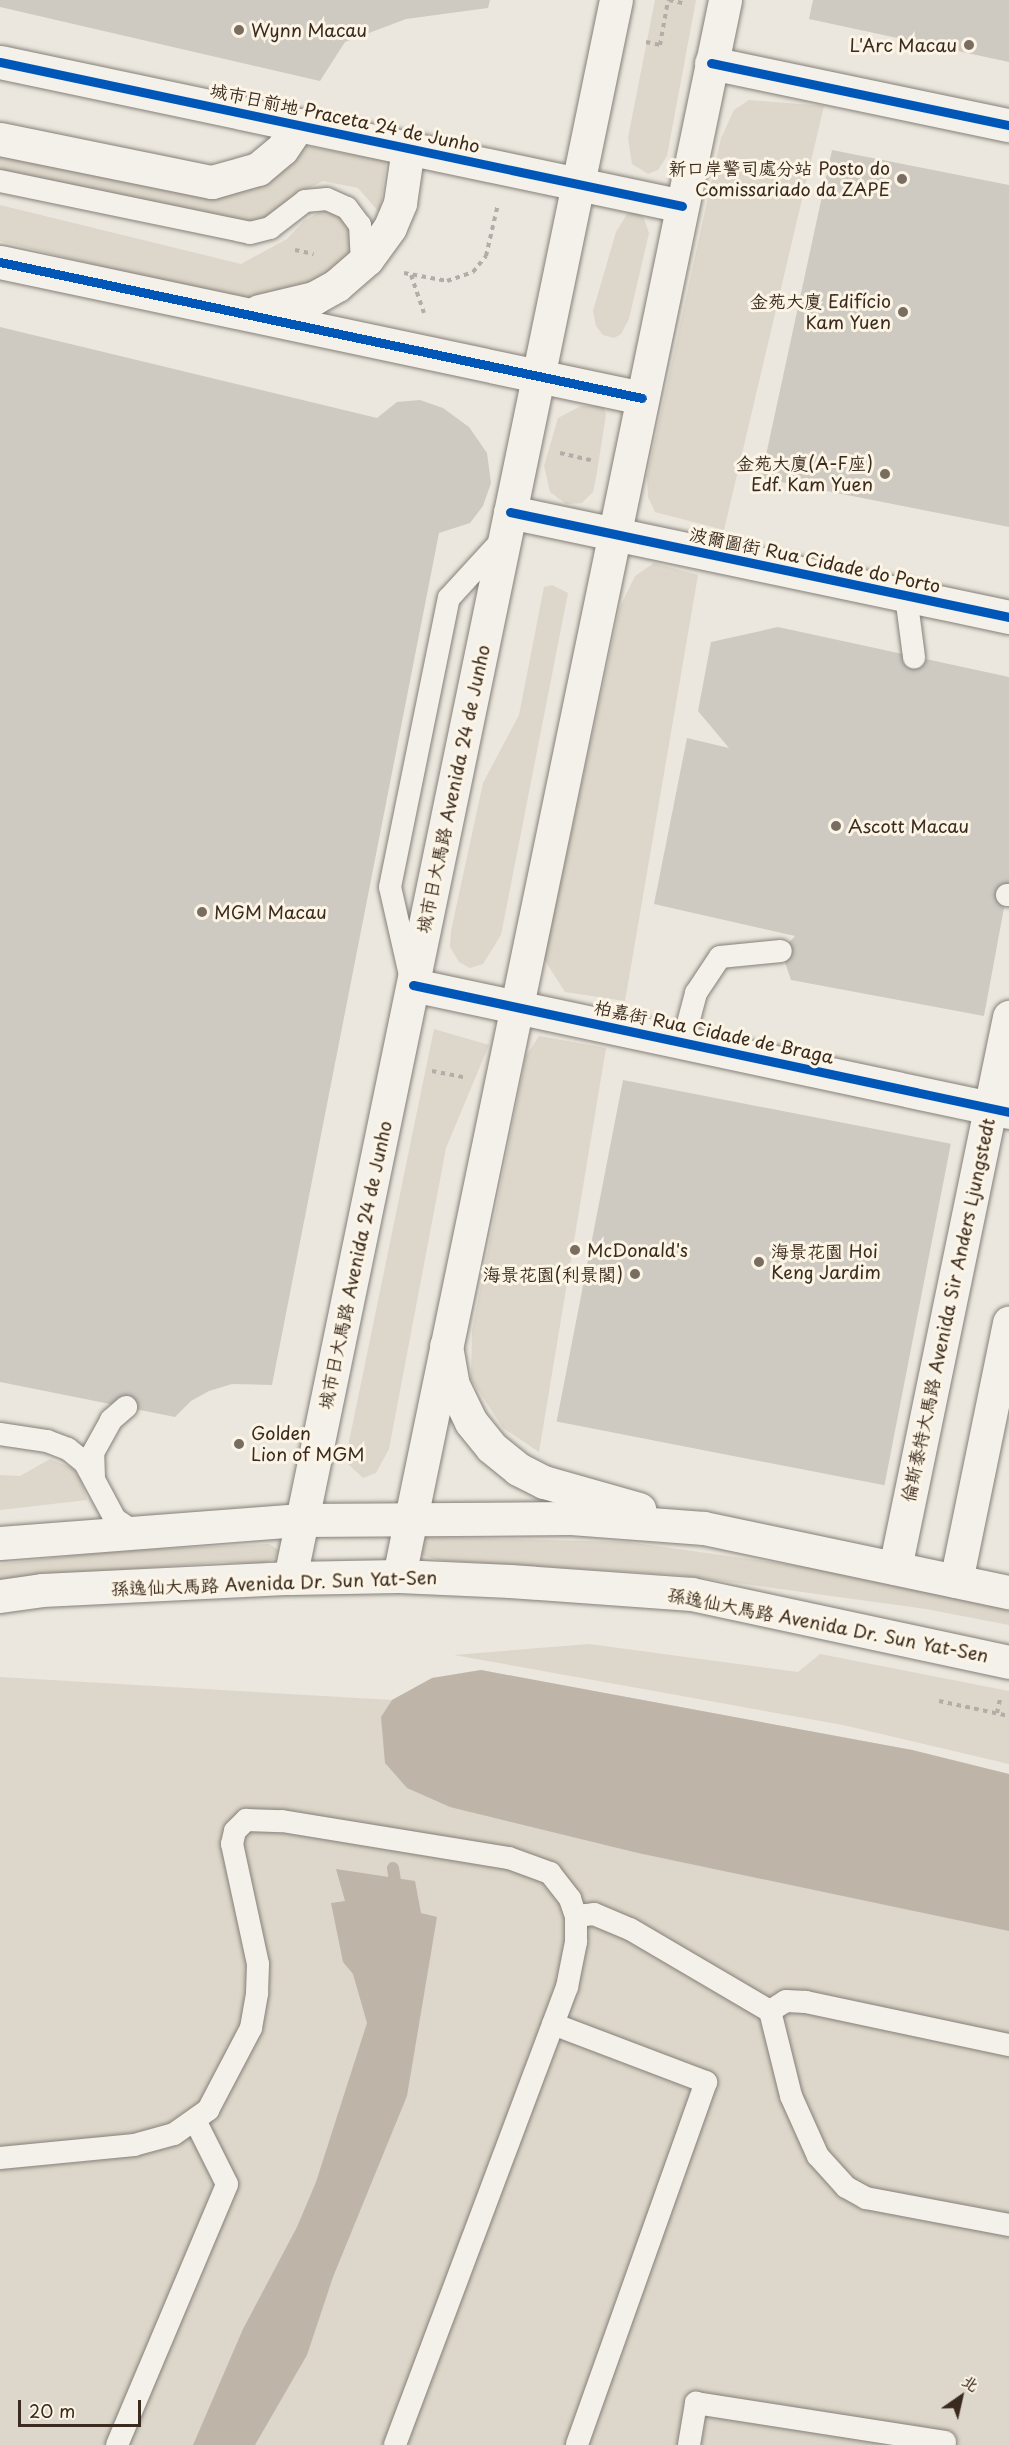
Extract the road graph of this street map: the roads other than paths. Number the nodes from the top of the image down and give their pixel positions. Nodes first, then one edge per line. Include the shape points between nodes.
1 (616, 0) edge
2 (724, 0) edge
3 (0, 62) edge
4 (711, 63) junction
5 (298, 125) junction
6 (1009, 125) edge
7 (0, 140) edge
8 (408, 148) junction
9 (0, 181) edge
10 (578, 184) junction
11 (682, 206) junction
12 (0, 262) edge
13 (363, 264) junction
14 (223, 309) junction
15 (538, 375) junction
16 (642, 398) junction
17 (507, 525) junction
18 (614, 534) junction
19 (906, 596) junction
20 (1009, 617) edge
21 (914, 657) dead end
22 (781, 951) dead end
23 (412, 985) junction
24 (516, 1007) junction
25 (1009, 1017) edge
26 (683, 1042) junction
27 (1000, 1110) edge
28 (1009, 1322) edge
29 (446, 1346) junction
30 (126, 1407) dead end
31 (0, 1434) edge
32 (94, 1478) junction
33 (411, 1516) junction
34 (302, 1520) junction
35 (704, 1528) junction
36 (133, 1531) junction
37 (0, 1543) edge
38 (895, 1568) junction
39 (399, 1576) junction
40 (290, 1578) junction
41 (956, 1581) junction
42 (1009, 1592) edge
43 (0, 1596) edge
44 (1009, 1662) edge
45 (576, 1916) junction
46 (770, 2011) junction
47 (553, 2024) junction
48 (1009, 2045) edge
49 (196, 2122) junction
50 (0, 2158) edge
51 (1009, 2225) edge
52 (945, 2442) dead end
53 (117, 2445) edge
54 (395, 2445) edge
55 (576, 2445) edge
56 (689, 2445) edge

1 - 10 main road, 城市日大馬路 Avenida 24 de Junho
2 - 4 main road
3 - 5 main road, 城市日前地 Praceta 24 de Junho
4 - 6 main road
4 - 11 main road
5 - 7 main road via 282,149 258,169 212,182
5 - 8 main road, 城市日前地 Praceta 24 de Junho
8 - 10 main road, 城市日前地 Praceta 24 de Junho
8 - 13 main road via 406,177 396,215
9 - 13 lane via 250,233 270,228 305,201 327,199 346,208 360,225
10 - 11 main road, 城市日前地 Praceta 24 de Junho
10 - 15 main road, 城市日大馬路 Avenida 24 de Junho
11 - 16 main road
12 - 14 main road
13 - 14 main road via 337,285 302,303 270,310
14 - 15 main road
15 - 16 main road
15 - 17 main road, 城市日大馬路 Avenida 24 de Junho
16 - 18 main road
17 - 18 main road, 波爾圖街 Rua Cidade do Porto
17 - 23 main road, 城市日大馬路 Avenida 24 de Junho
18 - 19 main road, 波爾圖街 Rua Cidade do Porto
18 - 24 main road
19 - 20 main road, 波爾圖街 Rua Cidade do Porto
19 - 21 lane
22 - 26 lane via 720,957 696,993
23 - 24 main road, 柏嘉街 Rua Cidade de Braga
23 - 34 main road, 城市日大馬路 Avenida 24 de Junho
24 - 26 main road, 柏嘉街 Rua Cidade de Braga
24 - 29 main road
25 - 27 main road, 倫斯泰特大馬路 Avenida Sir Anders Ljungstedt
26 - 27 main road, 柏嘉街 Rua Cidade de Braga
27 - 38 main road, 倫斯泰特大馬路 Avenida Sir Anders Ljungstedt
28 - 41 main road
29 - 33 main road
29 - 35 main road via 453,1385 471,1422 491,1447 518,1469 544,1482
30 - 32 lane via 111,1420 93,1453
31 - 32 lane via 47,1441 68,1449 85,1463
32 - 36 lane via 115,1519
33 - 34 main road
33 - 35 main road via 571,1518
33 - 39 main road
34 - 36 main road
34 - 40 main road, 城市日大馬路 Avenida 24 de Junho
35 - 38 main road
36 - 37 main road
38 - 41 main road
39 - 40 main road, 孫逸仙大馬路 Avenida Dr. Sun Yat-Sen
39 - 44 main road, 孫逸仙大馬路 Avenida Dr. Sun Yat-Sen via 692,1594
40 - 43 main road, 孫逸仙大馬路 Avenida Dr. Sun Yat-Sen via 42,1590
41 - 42 main road
45 - 46 lane via 594,1914 630,1929
45 - 47 lane via 576,1942 567,1987
45 - 49 lane via 570,1899 550,1873 509,1858 282,1821 246,1820 235,1831 232,1844 258,1964 257,1993 251,2028 236,2063 208,2110
46 - 48 lane via 786,2001 806,2002
46 - 51 lane via 790,2096 818,2156 846,2187 866,2198
47 - 54 lane
47 - 55 lane via 706,2082
49 - 50 lane via 174,2134 134,2145
49 - 53 lane via 227,2184
52 - 56 lane via 696,2403

